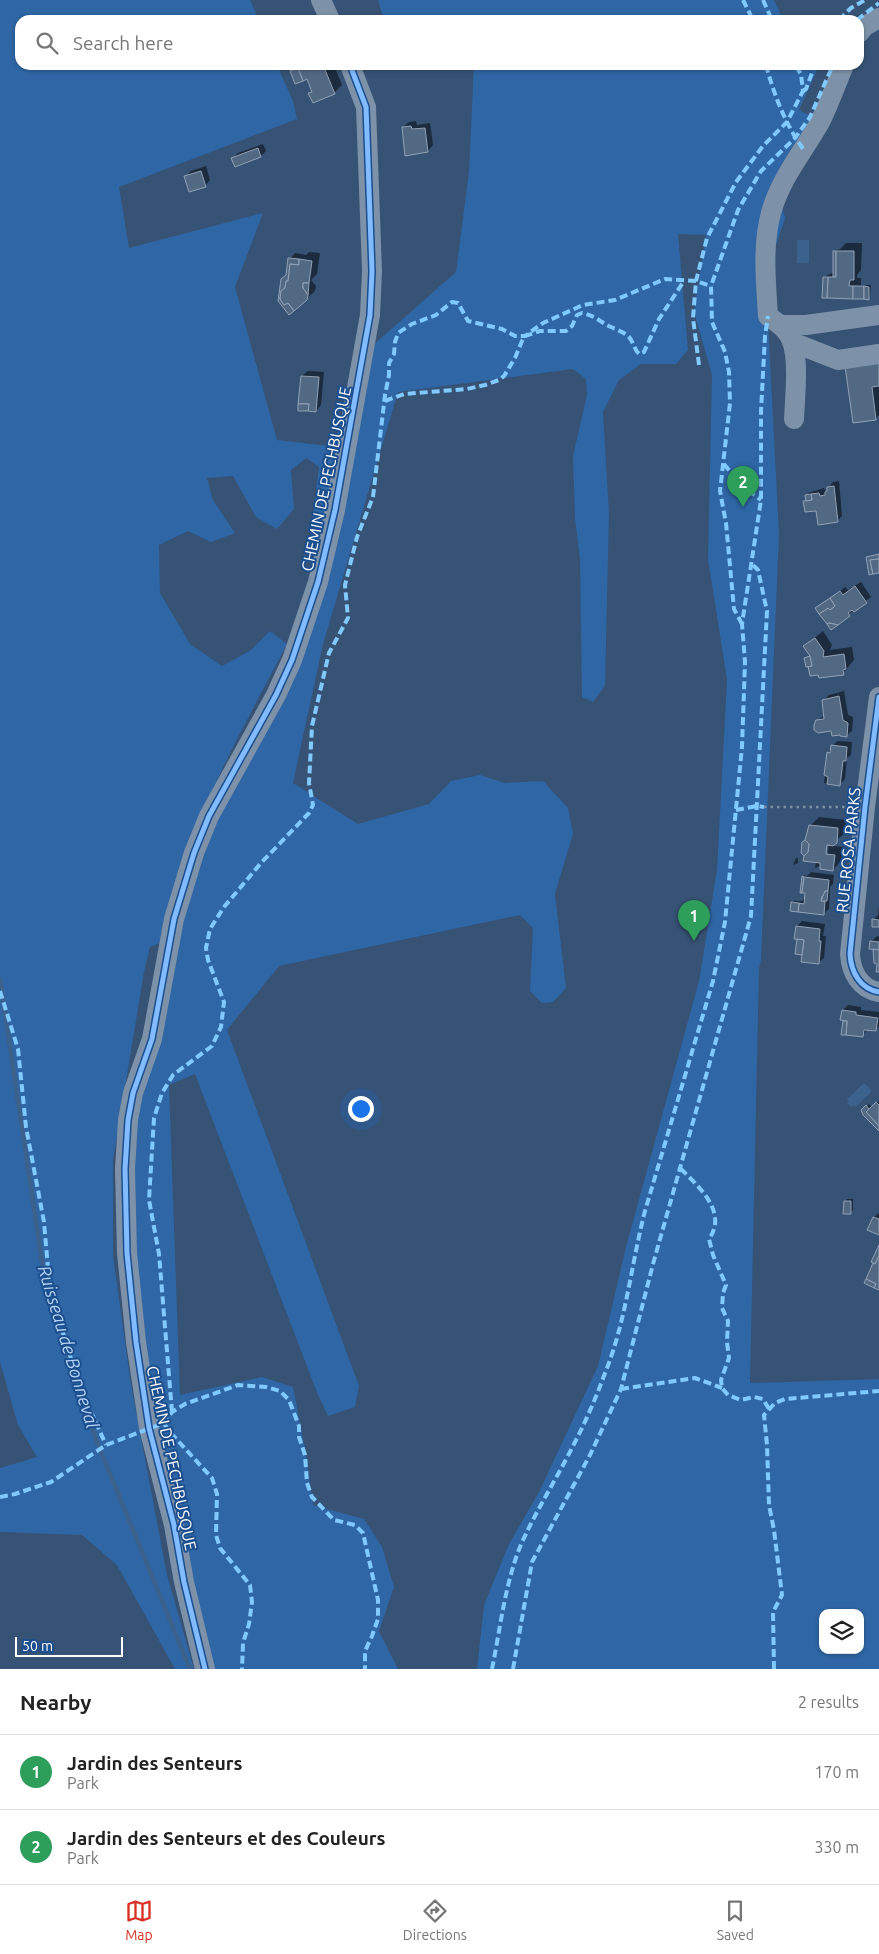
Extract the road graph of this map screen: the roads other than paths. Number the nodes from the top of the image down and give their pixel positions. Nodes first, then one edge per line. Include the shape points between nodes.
1 (321, 0) edge
2 (328, 15) edge
3 (879, 18) edge
4 (864, 26) edge
5 (352, 70) edge
6 (842, 70) edge
7 (879, 315) edge
8 (775, 321) junction
9 (792, 342) junction
10 (879, 354) edge
11 (794, 419) dead end
12 (879, 697) edge
13 (879, 992) edge
14 (205, 1669) edge

1 - 2 street
3 - 4 street
5 - 14 street, CHEMIN DE PECHBUSQUE via 366,106 372,271 370,315 335,510 318,582 292,660 209,816 194,854 174,919 152,1039 133,1093 128,1120 125,1169 127,1252 136,1342 149,1428
6 - 8 street via 821,120 776,196 771,214 767,235 766,287
7 - 8 street via 806,325
8 - 9 street
9 - 10 street via 838,360
9 - 11 street
12 - 13 street, RUE ROSA PARKS via 864,807 850,960 860,982

